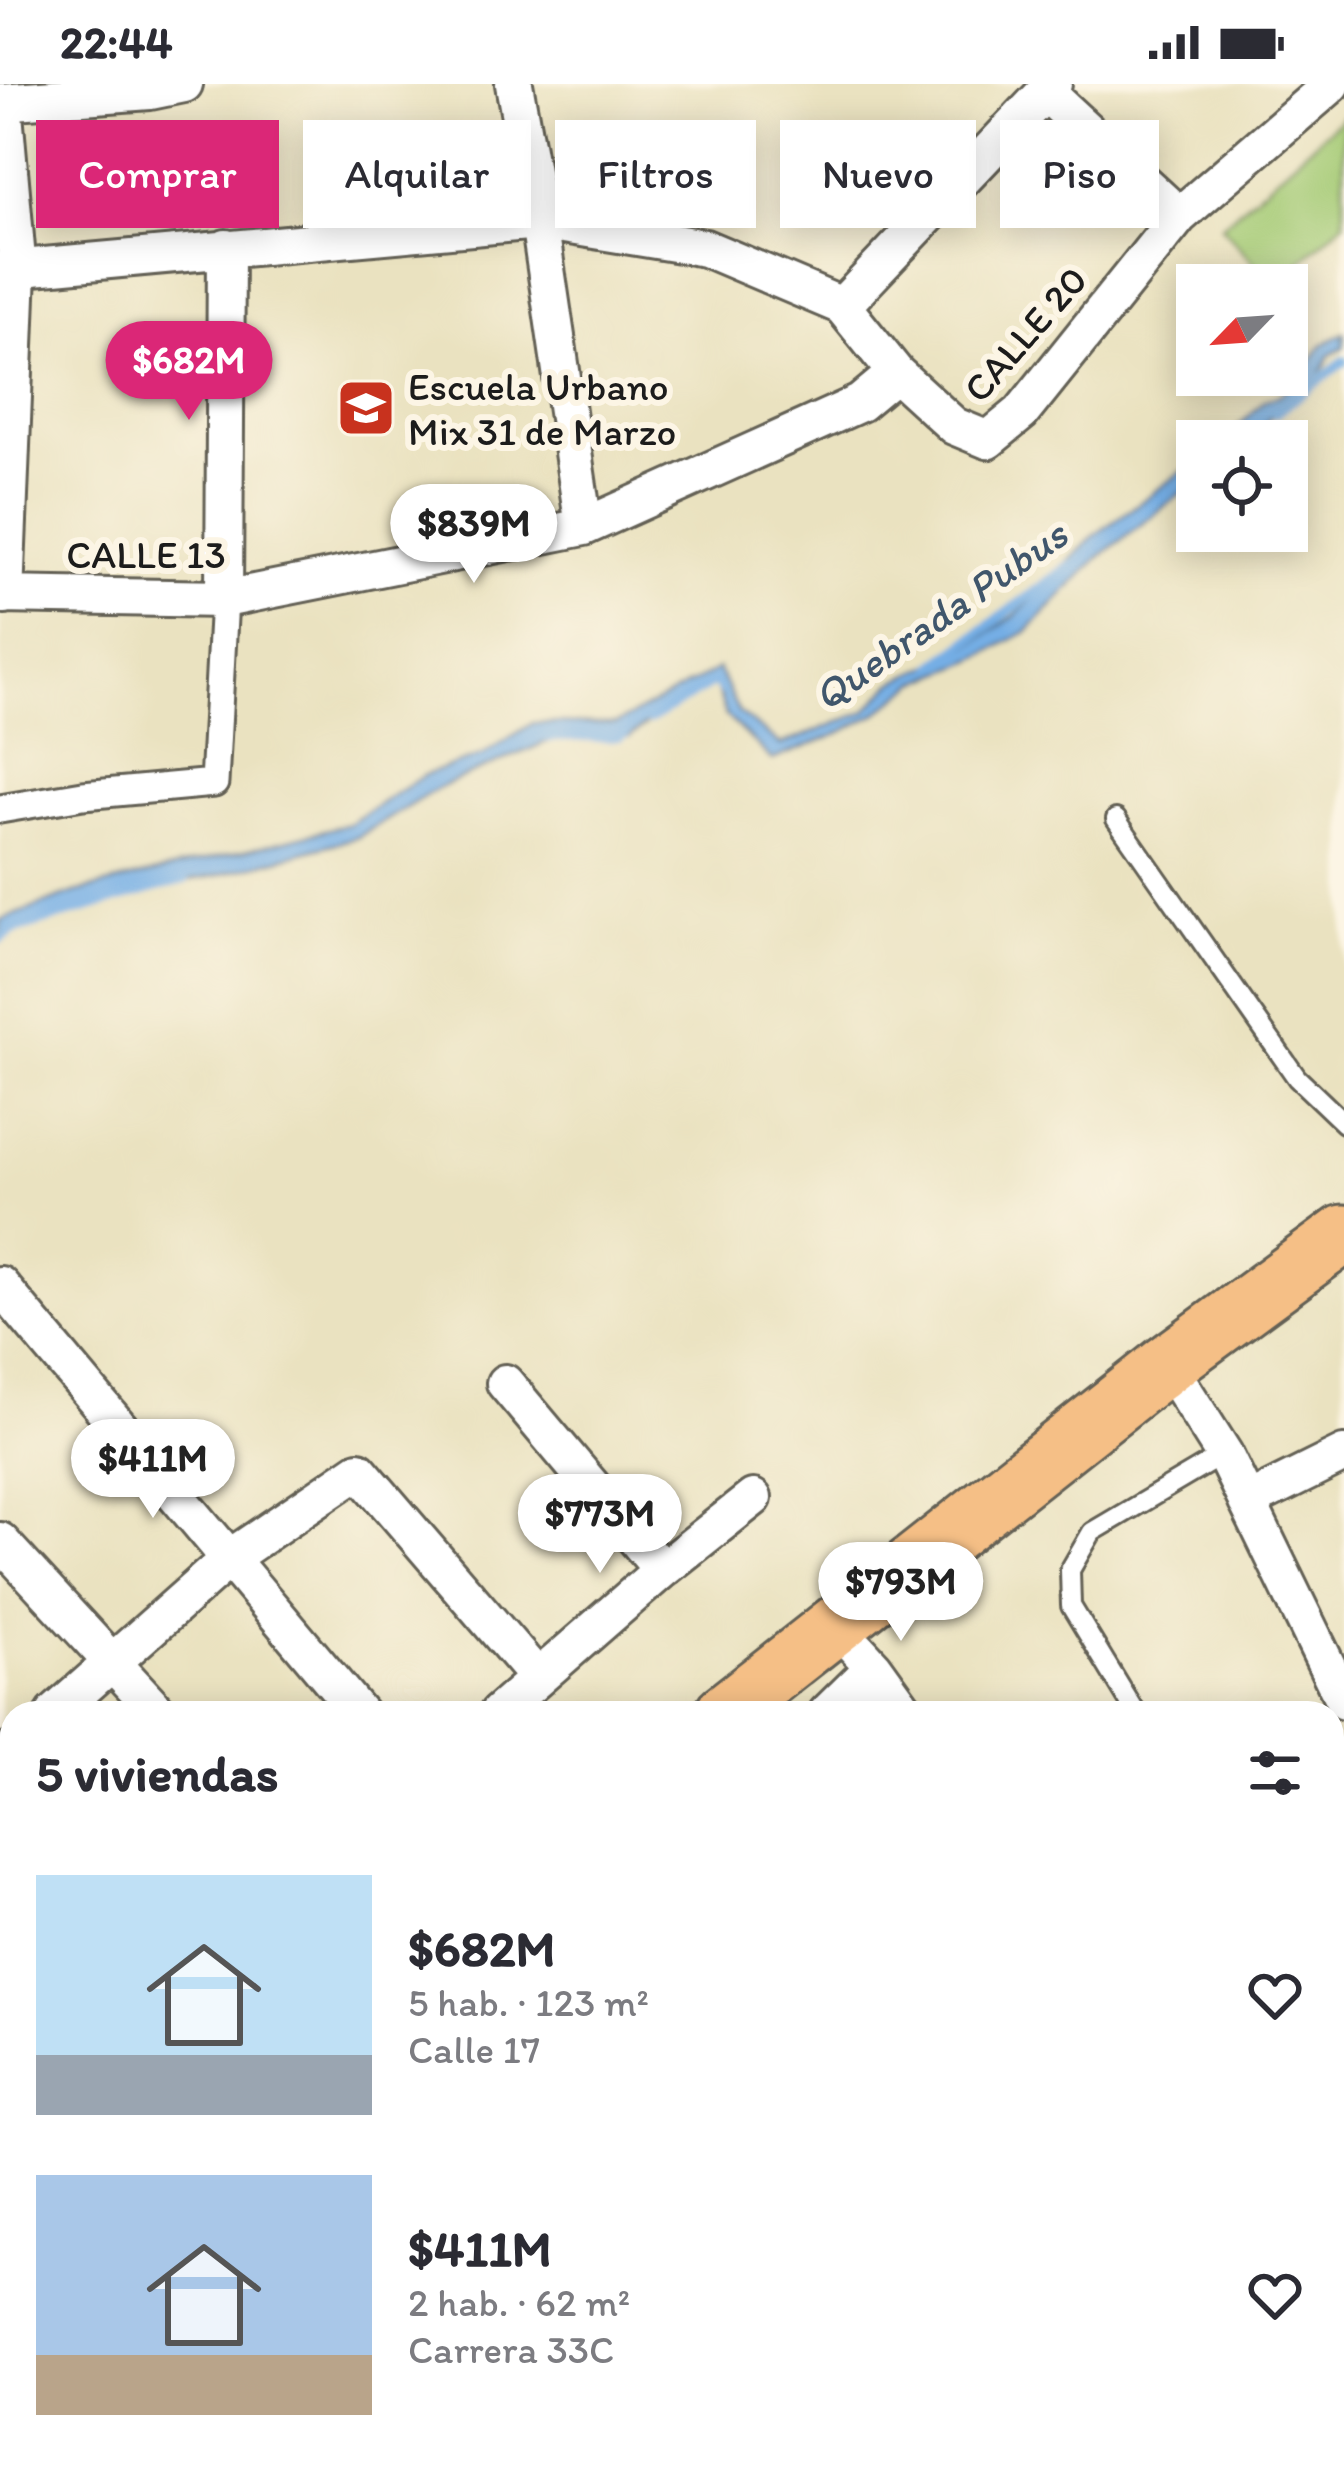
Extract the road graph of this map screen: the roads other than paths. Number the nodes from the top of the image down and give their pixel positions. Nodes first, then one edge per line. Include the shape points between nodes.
1 (514, 84) edge
2 (1332, 84) edge
3 (161, 86) edge
4 (1049, 88) edge
5 (1, 102) edge
6 (1179, 216) junction
7 (539, 221) junction
8 (226, 248) junction
9 (9, 270) edge
10 (842, 306) junction
11 (896, 373) junction
12 (584, 526) junction
13 (2, 595) edge
14 (224, 599) junction
15 (0, 809) edge
16 (1116, 818) dead end
17 (1344, 1123) edge
18 (1340, 1246) edge
19 (0, 1286) edge
20 (1166, 1364) junction
21 (505, 1382) dead end
22 (1224, 1454) junction
23 (1344, 1454) edge
24 (753, 1498) dead end
25 (1247, 1502) junction
26 (0, 1541) edge
27 (231, 1557) junction
28 (662, 1570) junction
29 (836, 1625) junction
30 (115, 1662) junction
31 (874, 1667) junction
32 (537, 1677) junction
33 (1341, 1687) edge
34 (69, 1701) edge
35 (149, 1701) edge
36 (349, 1701) edge
37 (511, 1701) edge
38 (739, 1701) edge
39 (839, 1701) edge
40 (898, 1701) edge
41 (1129, 1701) edge

1 - 7 street
2 - 6 street, CALLE 20
3 - 5 street
4 - 6 street
4 - 10 street
5 - 9 street
6 - 11 street, CALLE 20 via 1021,413 988,440 954,426
7 - 8 street
7 - 10 street via 706,248
7 - 12 street
8 - 9 street
8 - 14 street
9 - 13 street
10 - 11 street
11 - 12 street, CALLE 13 via 860,403
12 - 14 street, CALLE 13
13 - 14 street, CALLE 13
14 - 15 street via 214,783
16 - 17 lane via 1297,1078
18 - 20 highway
19 - 27 street
20 - 22 street
20 - 29 highway
21 - 28 street
22 - 25 street
22 - 41 lane via 1092,1532 1070,1570 1071,1606
23 - 25 street
24 - 28 street
25 - 33 street
26 - 30 street
27 - 30 street
27 - 32 street via 359,1470
27 - 36 street
28 - 32 street
29 - 31 street
29 - 38 highway
30 - 34 street
30 - 35 street
31 - 39 street
31 - 40 street
32 - 37 street

